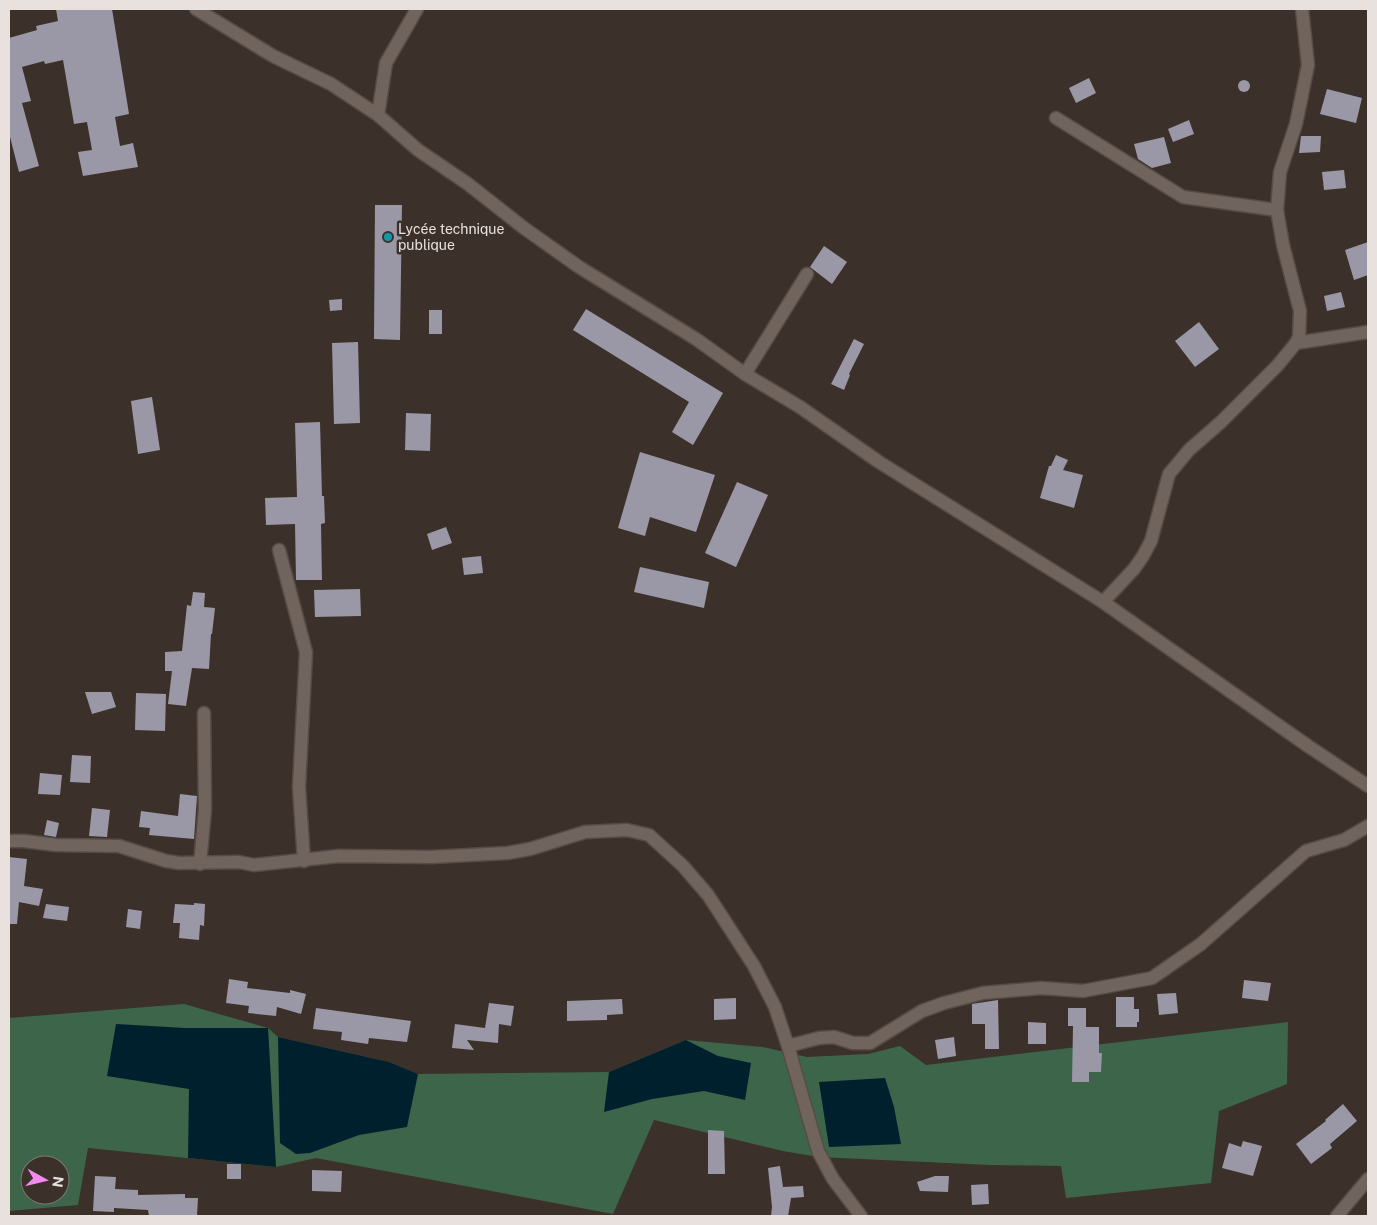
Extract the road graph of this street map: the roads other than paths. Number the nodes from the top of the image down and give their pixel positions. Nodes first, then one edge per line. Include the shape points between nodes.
1 (196, 9) edge
2 (417, 9) edge
3 (1302, 9) edge
4 (378, 115) junction
5 (1056, 118) dead end
6 (1277, 210) junction
7 (807, 274) dead end
8 (1368, 332) edge
9 (1296, 343) junction
10 (745, 374) junction
11 (279, 550) dead end
12 (1103, 602) junction
13 (204, 713) dead end
14 (1368, 786) edge
15 (1368, 826) edge
16 (9, 841) edge
17 (304, 861) junction
18 (200, 864) junction
19 (788, 1046) junction
20 (1368, 1178) edge
21 (861, 1216) edge
22 (1337, 1216) edge

1 - 4 street via 273,56 331,84
2 - 4 street via 386,63
3 - 6 street via 1308,65 1296,124 1280,172
4 - 10 street via 418,150 579,267 696,339
5 - 6 street via 1183,197
6 - 9 street via 1300,311
7 - 10 street
8 - 9 street
9 - 12 street via 1253,391 1175,466 1167,480 1151,540 1143,556
10 - 12 street via 800,407 878,462
11 - 17 street via 306,652 299,787
12 - 14 street
13 - 18 street via 205,809
15 - 19 street via 1344,840 1306,851 1201,944 1152,978 1083,991 1042,988 983,993 922,1011 870,1043 853,1043 834,1037
16 - 18 street via 119,846 166,862
17 - 18 street
17 - 19 street via 339,856 431,857 507,853 585,832 627,830 649,835 683,866 728,925 775,1008
19 - 21 street via 818,1151 832,1179
20 - 22 street

